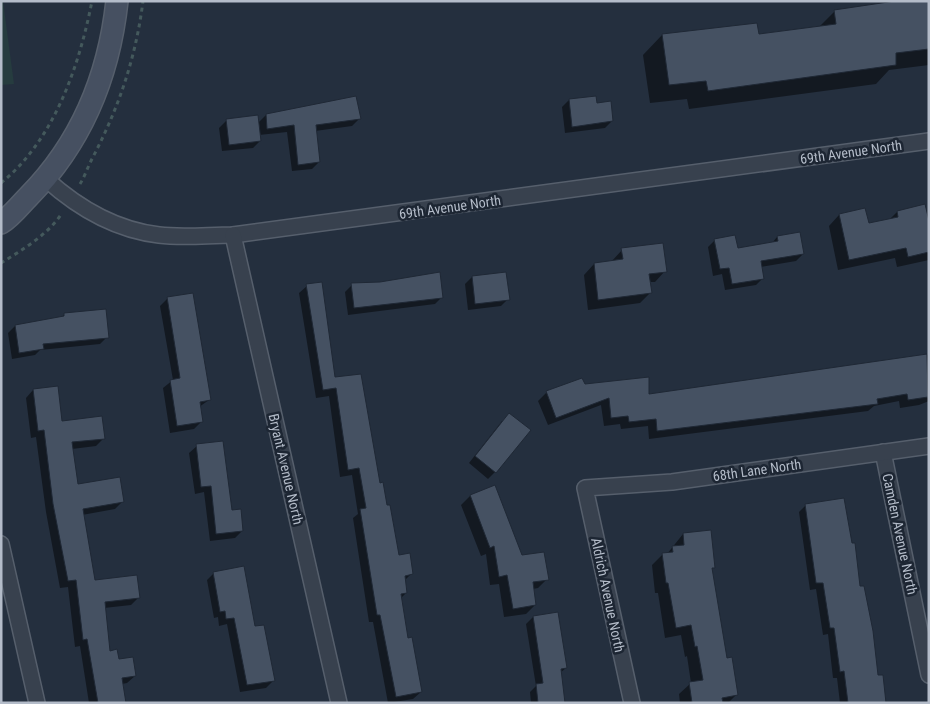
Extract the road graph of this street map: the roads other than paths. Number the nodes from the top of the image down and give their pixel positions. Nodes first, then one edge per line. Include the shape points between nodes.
1 (117, 1) edge
2 (929, 141) edge
3 (46, 179) junction
4 (1, 223) edge
5 (233, 235) junction
6 (929, 446) edge
7 (883, 452) junction
8 (585, 488) joint
9 (1, 544) edge
10 (929, 676) edge
11 (37, 703) edge
12 (339, 703) edge
13 (632, 703) edge

1 - 3 street via 109,51 98,89 75,138
2 - 5 street, 69th Avenue North
3 - 4 street
3 - 5 street, 69th Avenue North via 70,200 123,226 158,235
5 - 12 street, Bryant Avenue North
6 - 7 street, 68th Lane North
7 - 8 street, 68th Lane North via 672,482
7 - 10 street, Camden Avenue North
8 - 13 street, Aldrich Avenue North
9 - 11 street

